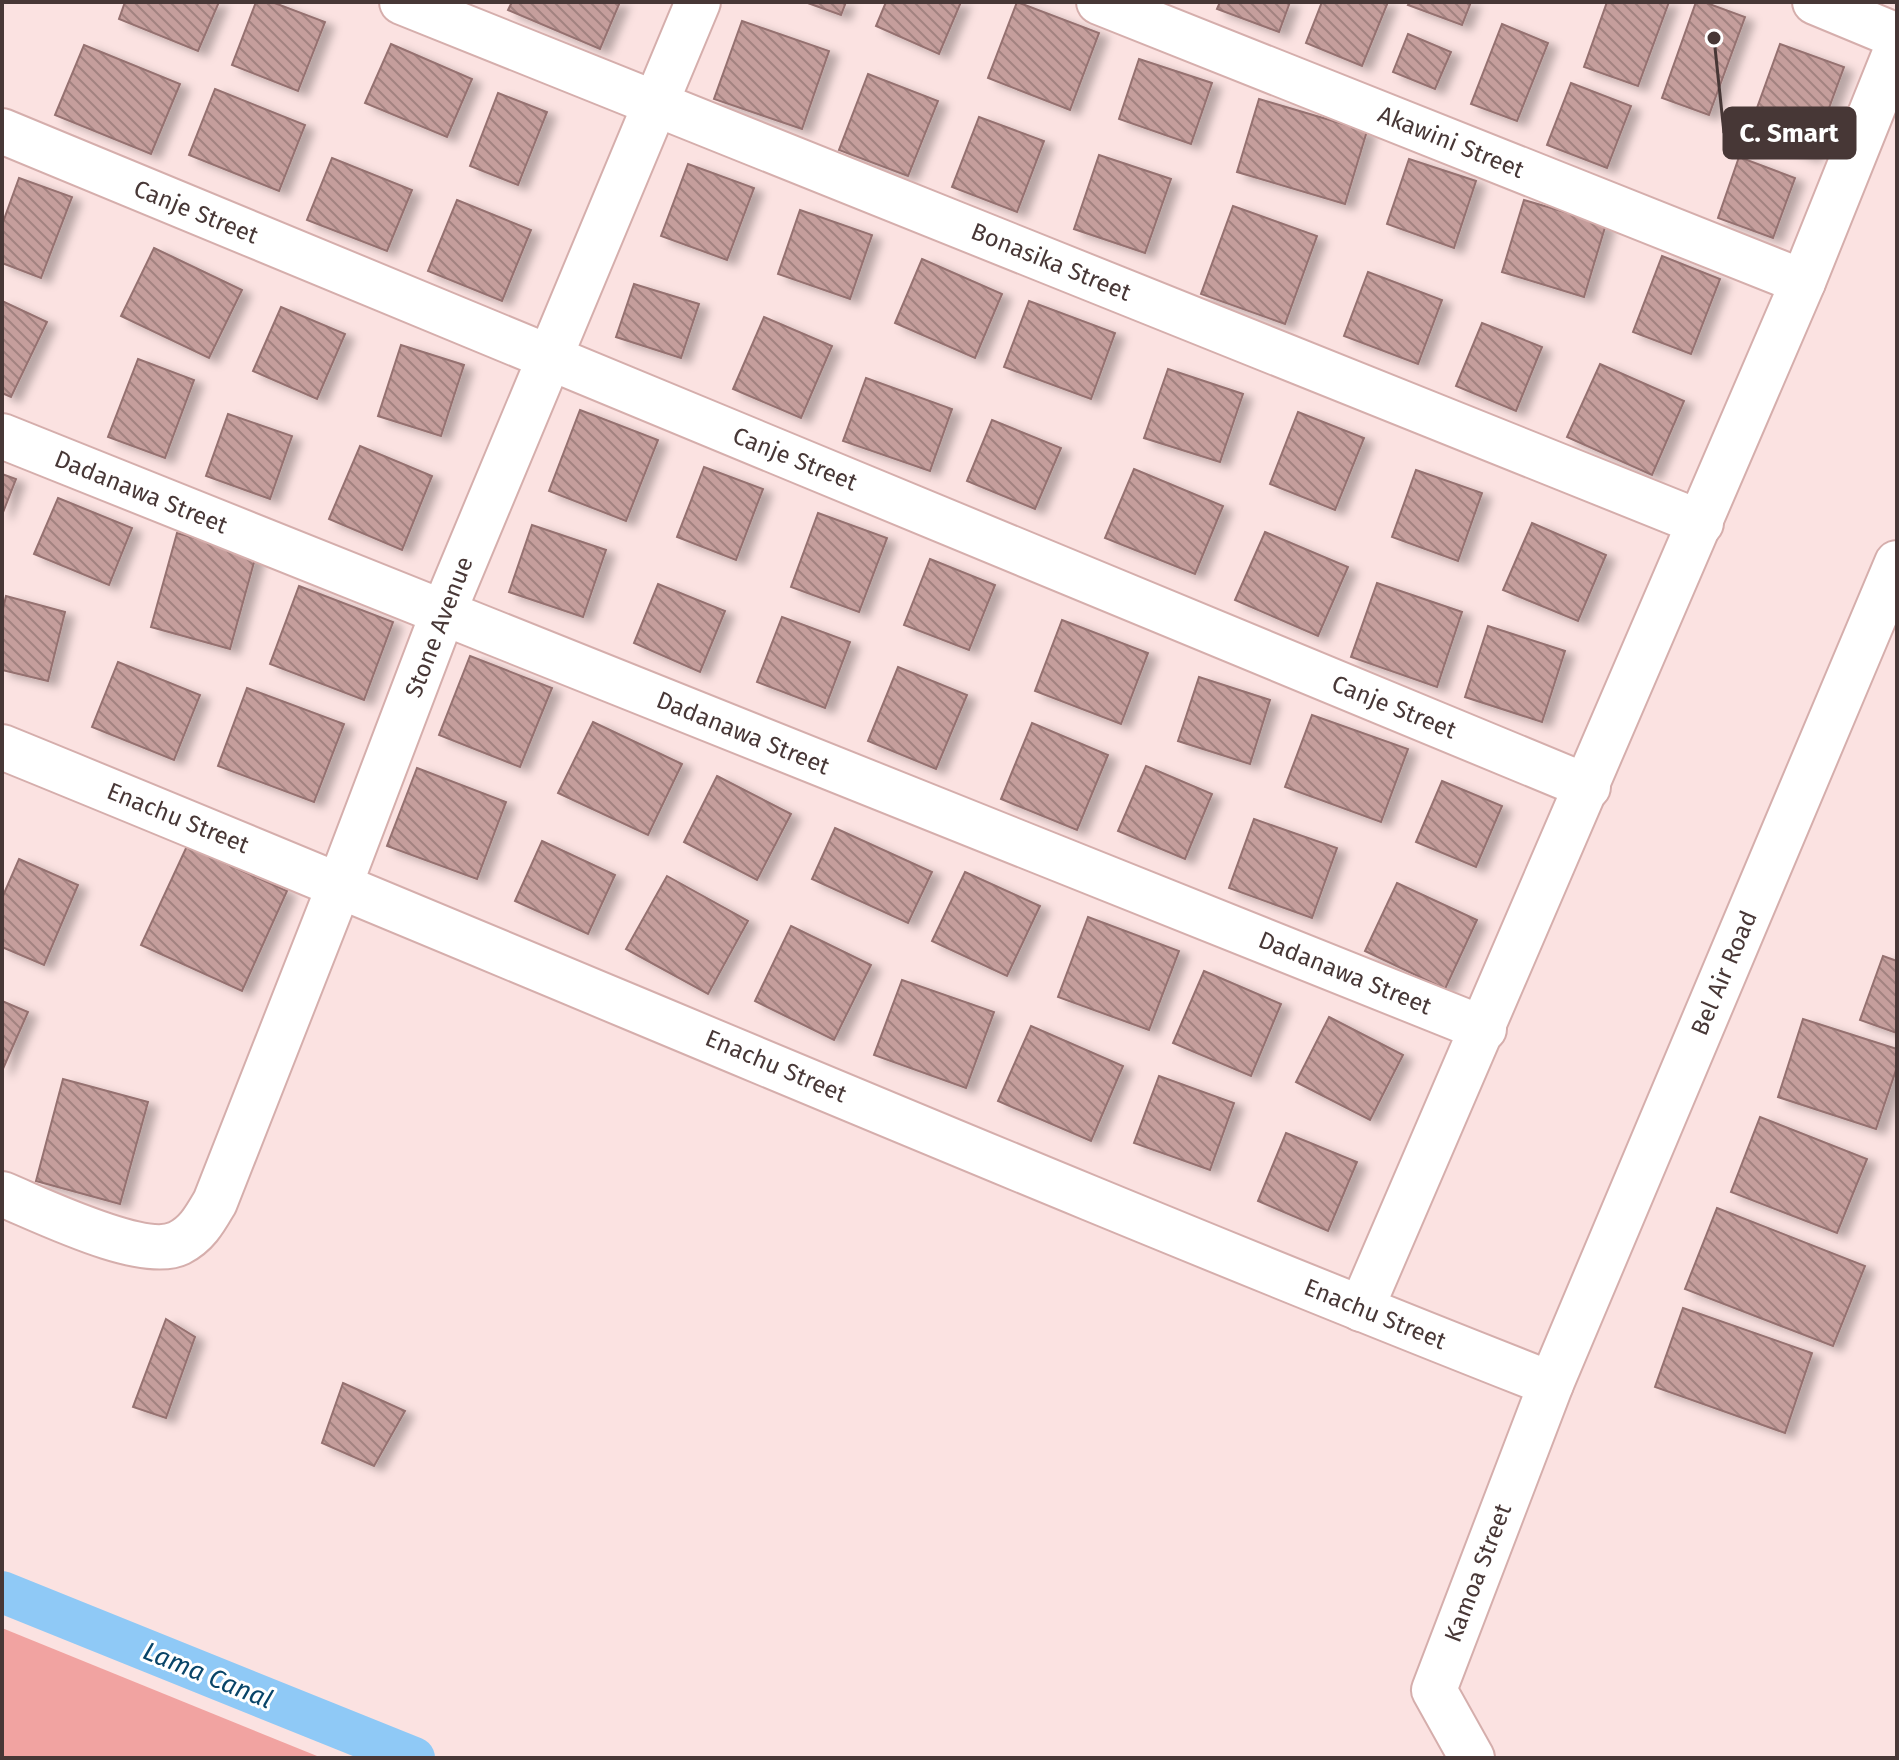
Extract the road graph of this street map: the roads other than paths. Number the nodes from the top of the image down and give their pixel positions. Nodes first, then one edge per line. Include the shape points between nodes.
1 (402, 2) edge
2 (698, 2) edge
3 (1099, 2) edge
4 (1815, 2) edge
5 (1897, 36) edge
6 (1897, 48) edge
7 (655, 104) junction
8 (2, 131) edge
9 (1803, 282) junction
10 (549, 358) junction
11 (2, 436) edge
12 (1701, 523) junction
13 (1897, 563) edge
14 (443, 613) junction
15 (2, 747) edge
16 (1588, 787) junction
17 (340, 884) junction
18 (1484, 1029) junction
19 (2, 1194) edge
20 (1361, 1309) junction
21 (1551, 1384) junction
22 (1472, 1758) edge

1 - 7 street, Bonasika Street
2 - 7 street, Stone Avenue
3 - 9 street, Akawini Street
4 - 5 street
6 - 9 street
7 - 10 street, Stone Avenue
7 - 12 street, Bonasika Street
8 - 10 street, Canje Street
9 - 12 street
10 - 14 street, Stone Avenue
10 - 16 street, Canje Street
11 - 14 street, Dadanawa Street
12 - 16 street
13 - 21 street, Bel Air Road
14 - 17 street, Stone Avenue
14 - 18 street, Dadanawa Street
15 - 17 street, Enachu Street
16 - 18 street
17 - 19 street, Stone Avenue via 215,1202 200,1228 176,1245 144,1246 109,1238
17 - 20 street, Enachu Street
18 - 20 street
20 - 21 street, Enachu Street
21 - 22 street, Kamoa Street via 1434,1690

